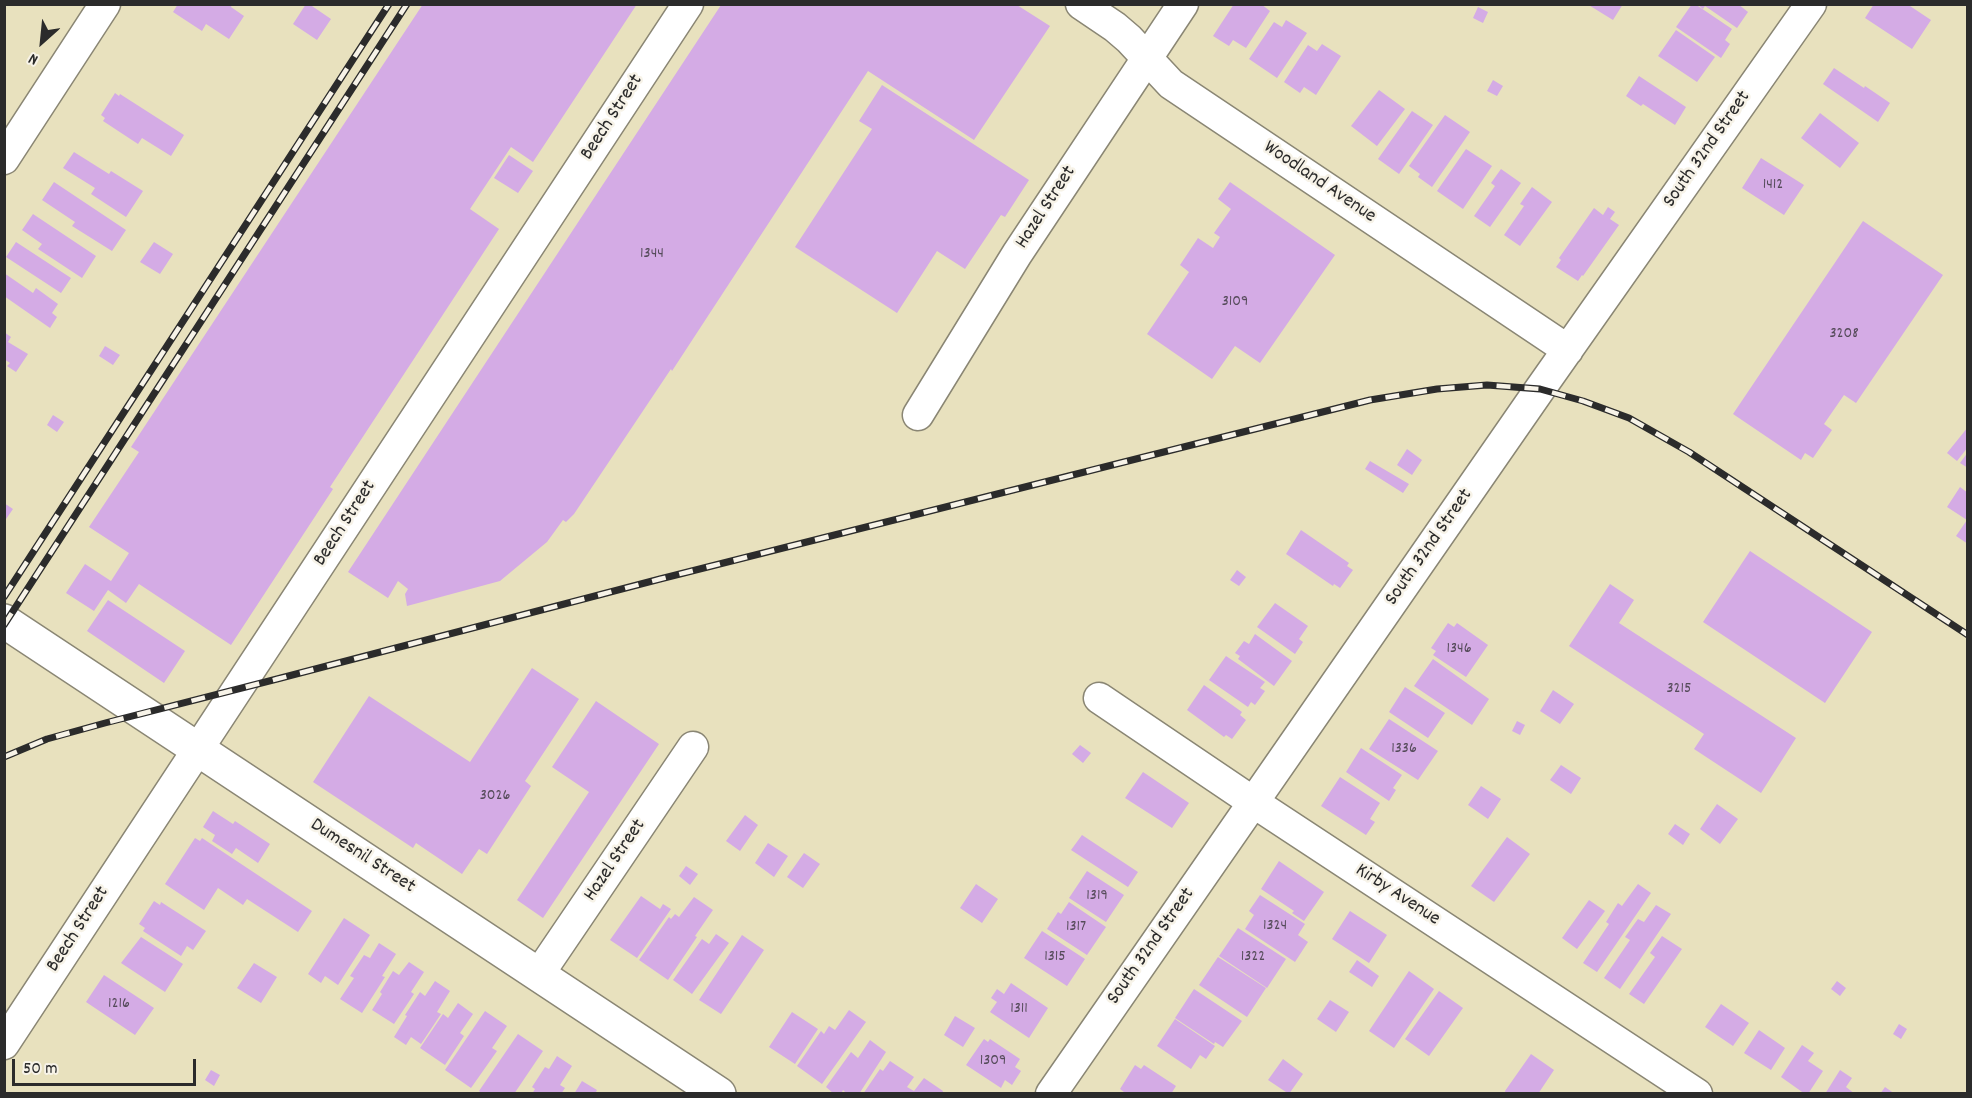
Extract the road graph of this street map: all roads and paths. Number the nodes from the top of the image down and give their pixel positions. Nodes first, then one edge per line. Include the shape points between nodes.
1 (105, 4) edge
2 (688, 4) edge
3 (1081, 4) edge
4 (1182, 4) edge
5 (1810, 4) edge
6 (1147, 58) junction
7 (4, 159) edge
8 (1568, 350) junction
9 (918, 415) dead end
10 (4, 621) edge
11 (1099, 698) dead end
12 (693, 747) dead end
13 (197, 750) junction
14 (1253, 802) junction
15 (539, 974) junction
16 (4, 1044) edge
17 (719, 1094) edge
18 (1050, 1094) edge
19 (1697, 1094) edge

1 - 7 street
2 - 13 street, Beech Street
3 - 6 street, Woodland Avenue via 1115,27
4 - 6 street, Hazel Street
5 - 8 street, South 32nd Street
6 - 8 street, Woodland Avenue via 1172,84
6 - 9 street, Hazel Street via 1017,254
8 - 14 street, South 32nd Street
10 - 13 main road, Dumesnil Street
11 - 14 street, Kirby Avenue
12 - 15 street, Hazel Street
13 - 15 main road, Dumesnil Street
13 - 16 street, Beech Street
14 - 18 street, South 32nd Street
14 - 19 street, Kirby Avenue
15 - 17 main road, Dumesnil Street

